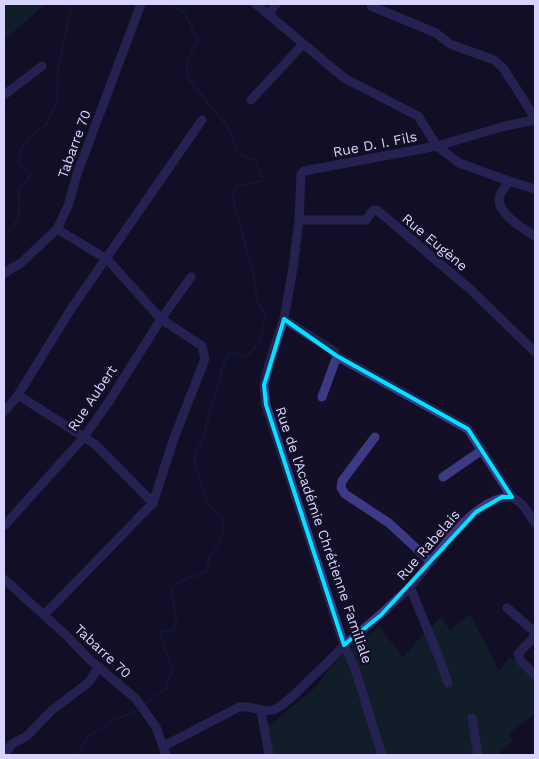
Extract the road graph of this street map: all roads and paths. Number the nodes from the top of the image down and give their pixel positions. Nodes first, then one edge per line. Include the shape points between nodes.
1 (141, 4) edge
2 (256, 4) edge
3 (276, 4) edge
4 (371, 6) dead end
5 (269, 14) junction
6 (303, 44) junction
7 (42, 66) dead end
8 (4, 95) edge
9 (251, 100) dead end
10 (535, 119) edge
11 (202, 120) dead end
12 (437, 146) junction
13 (302, 174) joint
14 (509, 182) junction
15 (535, 189) edge
16 (299, 220) junction
17 (57, 229) junction
18 (535, 236) edge
19 (107, 259) junction
20 (4, 273) edge
21 (191, 277) dead end
22 (161, 319) junction
23 (284, 319) junction
24 (535, 352) edge
25 (337, 356) junction
26 (18, 395) junction
27 (322, 398) dead end
28 (4, 412) edge
29 (84, 437) junction
30 (376, 437) dead end
31 (482, 450) junction
32 (443, 477) dead end
33 (512, 497) junction
34 (152, 502) junction
35 (535, 523) edge
36 (4, 526) edge
37 (432, 562) junction
38 (4, 579) edge
39 (410, 587) junction
40 (508, 608) dead end
41 (44, 615) junction
42 (535, 630) edge
43 (344, 646) junction
44 (99, 667) junction
45 (535, 675) edge
46 (448, 683) dead end
47 (261, 710) junction
48 (472, 718) dead end
49 (164, 746) junction
50 (4, 755) edge
51 (166, 755) edge
52 (269, 755) edge
53 (382, 755) edge
54 (478, 755) edge

1 - 17 street, Tabarre 70
2 - 5 street
3 - 5 street
4 - 10 street via 436,33 450,44 494,60 504,69
5 - 6 street
6 - 9 street
6 - 12 street via 344,78 418,116
7 - 8 street
10 - 12 street
11 - 19 street
12 - 13 street, Rue D. I. Fils via 304,171
12 - 14 street, Rue D. I. Fils via 459,163
13 - 16 street, Rue de l'Académie Chrétienne Familiale
14 - 15 street, Rue D. I. Fils
14 - 18 street via 500,194 500,207 514,223
16 - 23 street, Rue de l'Académie Chrétienne Familiale
16 - 24 street, Rue Eugène via 366,220 373,210 377,210 470,290
17 - 19 street
17 - 20 street, Tabarre 70 via 21,263
19 - 22 street
19 - 26 street via 71,309
21 - 22 street, Rue Aubert
22 - 29 street, Rue Aubert
22 - 34 street via 202,346 204,360
23 - 25 street
23 - 43 street, Rue de l'Académie Chrétienne Familiale via 264,385 266,405
25 - 27 street
25 - 31 street via 468,429
26 - 28 street
26 - 29 street
29 - 34 street via 96,445
29 - 36 street, Rue Aubert
30 - 37 street via 342,481 341,488 389,523
31 - 32 street
31 - 33 street
33 - 35 street via 522,504
33 - 37 street, Rue Rabelais via 502,498 476,512
34 - 41 street
37 - 39 street, Rue Rabelais
38 - 41 street, Tabarre 70
39 - 43 street, Rue Rabelais
39 - 46 street
40 - 42 street
41 - 44 street, Tabarre 70
42 - 45 street via 533,638 518,654
43 - 47 street, Rue Rabelais via 282,705 270,711
43 - 53 street, Rue de l'Académie Chrétienne Familiale via 355,668
44 - 49 street, Tabarre 70 via 141,706 156,727
44 - 50 street via 89,682 51,711 27,736 12,744
47 - 49 street, Rue Rabelais via 240,707
47 - 52 street
48 - 54 street
49 - 51 street, Tabarre 70

